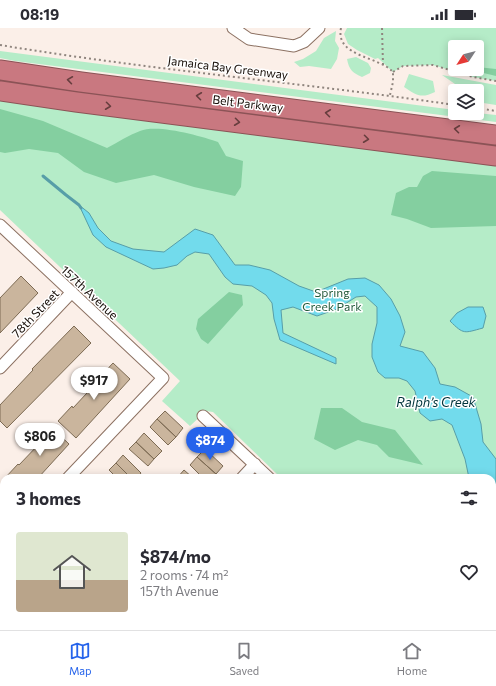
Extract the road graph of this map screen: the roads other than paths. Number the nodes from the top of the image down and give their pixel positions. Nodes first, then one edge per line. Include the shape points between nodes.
1 (233, 28) edge
2 (319, 28) edge
3 (0, 70) edge
4 (0, 91) edge
5 (496, 135) edge
6 (496, 156) edge
7 (0, 224) edge
8 (72, 292) junction
9 (0, 368) edge
10 (203, 416) dead end
11 (254, 464) junction
12 (72, 474) edge
13 (245, 474) edge
14 (265, 474) edge

1 - 2 street via 249,39 294,46 299,45
5 -> 3 highway, Belt Parkway
4 -> 6 highway, Belt Parkway
7 - 8 street, 157th Avenue
8 - 9 street, 78th Street
8 - 12 street, 157th Avenue via 163,378
10 - 11 street
11 - 13 street
11 - 14 street

